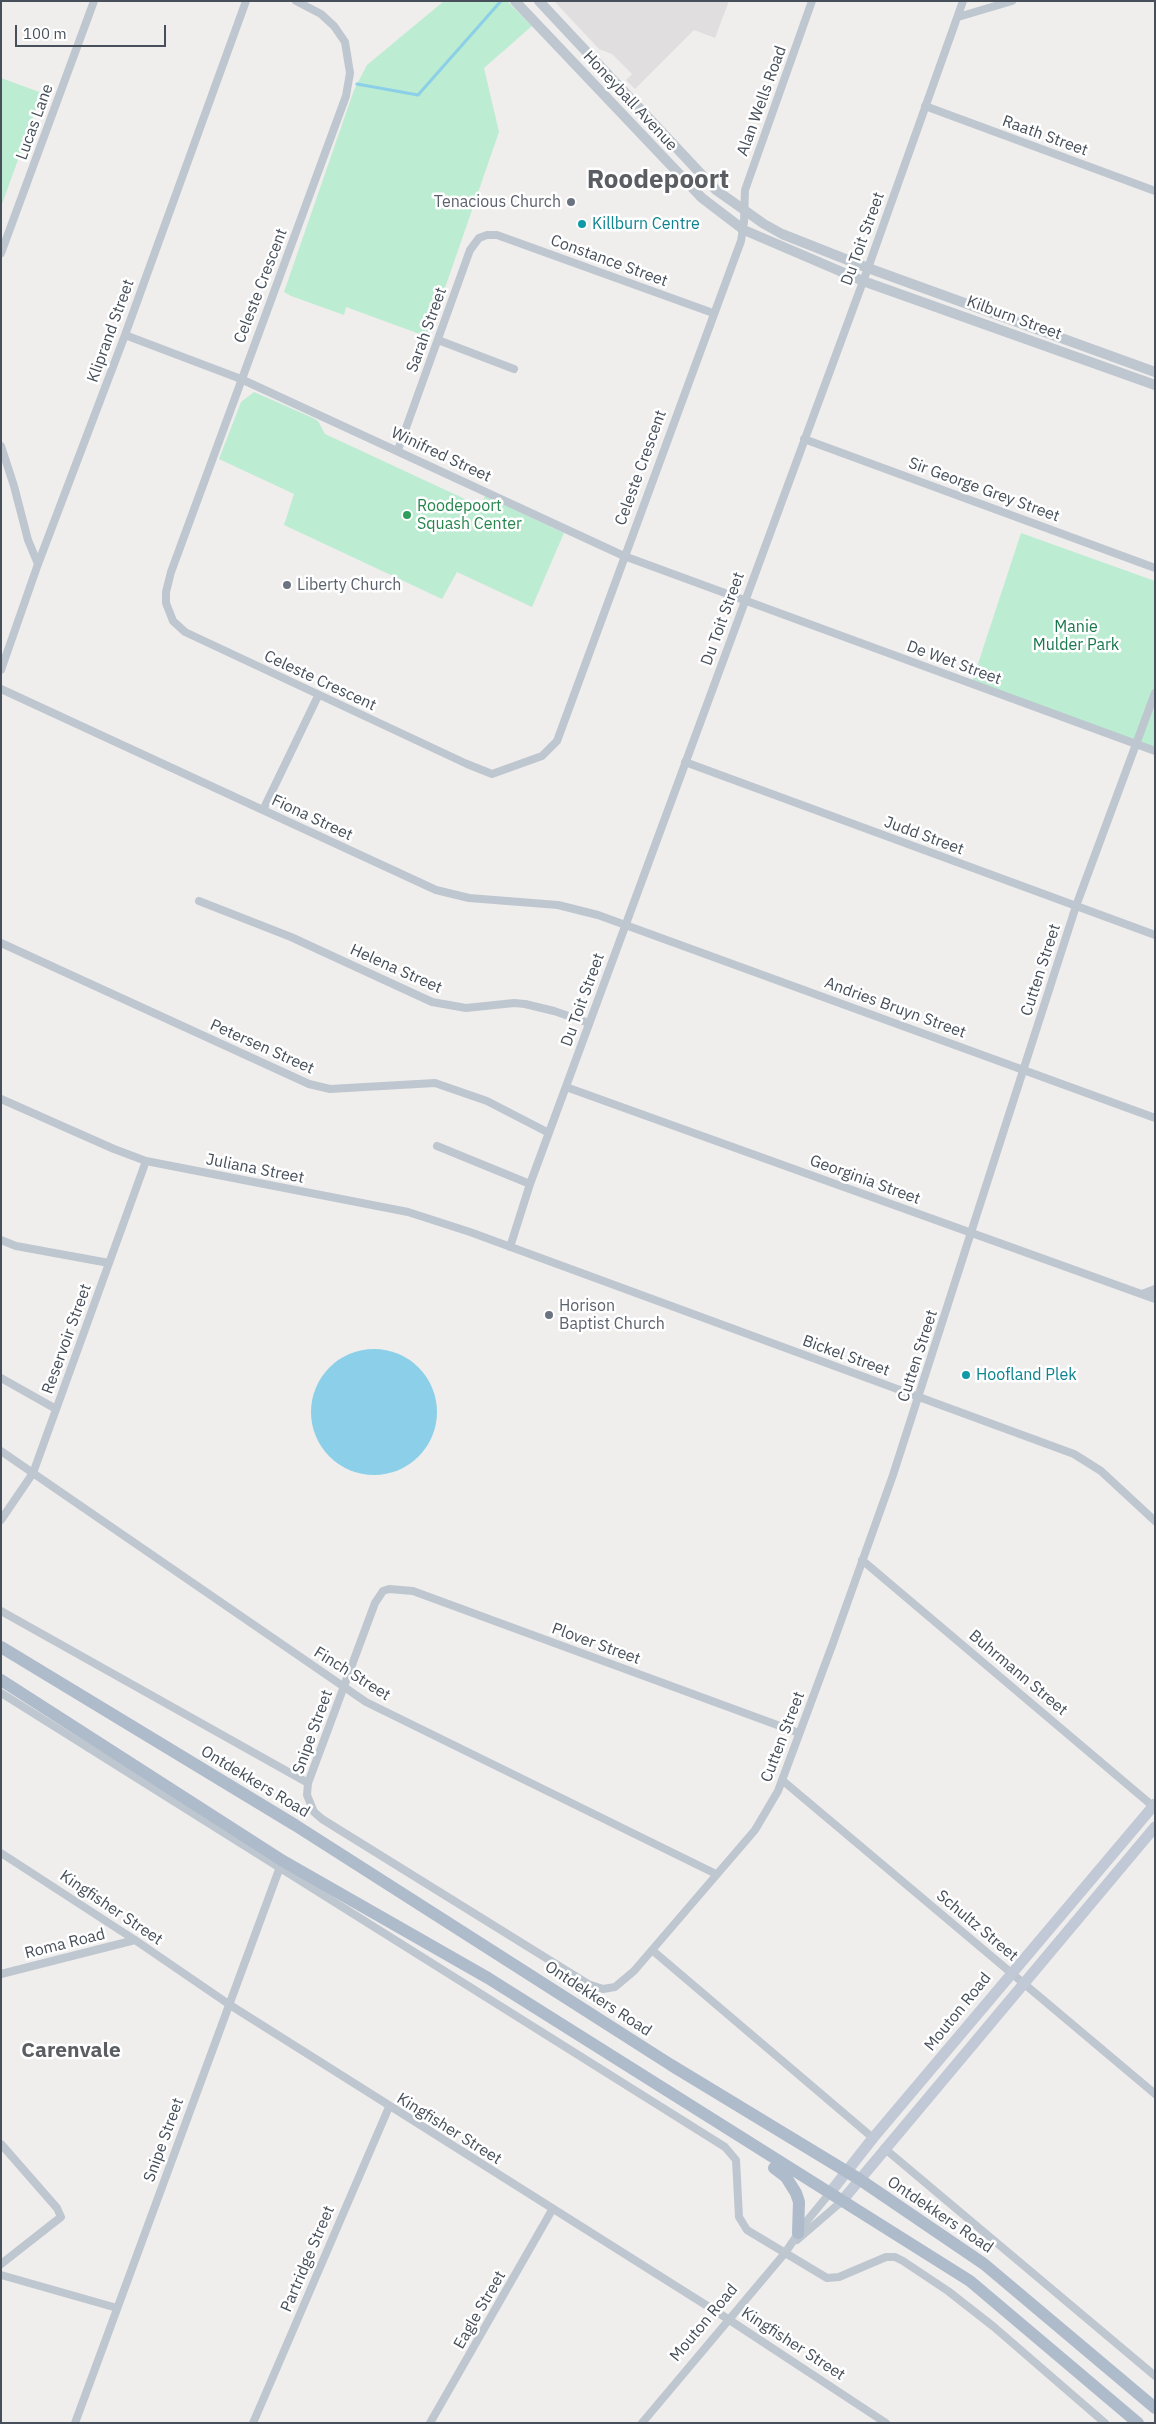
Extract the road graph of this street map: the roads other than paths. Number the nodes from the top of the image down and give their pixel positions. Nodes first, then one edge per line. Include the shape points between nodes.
1 (94, 1) edge
2 (246, 1) edge
3 (515, 1) edge
4 (538, 1) edge
5 (812, 1) edge
6 (963, 1) edge
7 (1012, 1) edge
8 (298, 2) edge
9 (958, 18) junction
10 (925, 106) junction
11 (1155, 191) edge
12 (744, 211) junction
13 (744, 230) junction
14 (496, 235) joint
15 (1, 253) edge
16 (868, 268) junction
17 (863, 281) junction
18 (981, 308) junction
19 (713, 312) junction
20 (977, 321) junction
21 (125, 335) junction
22 (438, 340) junction
23 (1095, 351) junction
24 (1091, 362) junction
25 (514, 369) dead end
26 (1155, 372) edge
27 (241, 379) junction
28 (1155, 385) edge
29 (804, 439) junction
30 (1, 446) edge
31 (398, 450) junction
32 (624, 556) junction
33 (38, 564) junction
34 (1155, 568) edge
35 (744, 601) junction
36 (1, 670) edge
37 (1, 689) edge
38 (1155, 693) edge
39 (318, 696) junction
40 (1136, 744) junction
41 (1155, 751) edge
42 (686, 762) junction
43 (263, 810) junction
44 (199, 900) dead end
45 (1076, 906) junction
46 (626, 924) junction
47 (1155, 935) edge
48 (1, 942) edge
49 (589, 1023) junction
50 (1024, 1070) junction
51 (566, 1087) junction
52 (1, 1099) edge
53 (1155, 1118) edge
54 (550, 1133) junction
55 (437, 1146) dead end
56 (146, 1161) junction
57 (530, 1184) junction
58 (972, 1234) junction
59 (1, 1240) edge
60 (510, 1247) junction
61 (109, 1263) junction
62 (1155, 1289) edge
63 (1142, 1294) junction
64 (1155, 1299) edge
65 (1, 1378) edge
66 (919, 1398) junction
67 (56, 1409) junction
68 (1, 1451) edge
69 (33, 1472) junction
70 (1, 1520) edge
71 (1155, 1521) edge
72 (862, 1560) junction
73 (383, 1592) joint
74 (1, 1611) edge
75 (1, 1647) edge
76 (1, 1680) edge
77 (344, 1688) junction
78 (1, 1693) edge
79 (800, 1732) junction
80 (782, 1780) junction
81 (308, 1782) junction
82 (309, 1801) joint
83 (1154, 1806) edge
84 (1155, 1827) edge
85 (1, 1853) edge
86 (280, 1867) junction
87 (716, 1874) junction
88 (135, 1940) junction
89 (652, 1950) junction
90 (1012, 1973) junction
91 (1, 1974) edge
92 (623, 1982) joint
93 (1023, 1984) junction
94 (230, 2005) junction
95 (1155, 2094) edge
96 (389, 2106) junction
97 (733, 2132) junction
98 (873, 2138) junction
99 (1, 2144) edge
100 (884, 2148) junction
101 (846, 2171) junction
102 (859, 2179) junction
103 (829, 2194) junction
104 (841, 2202) junction
105 (552, 2210) junction
106 (795, 2239) junction
107 (785, 2253) junction
108 (1, 2264) edge
109 (1, 2275) edge
110 (117, 2308) junction
111 (728, 2319) junction
112 (1155, 2376) edge
113 (1155, 2408) edge
114 (75, 2423) edge
115 (253, 2423) edge
116 (430, 2423) edge
117 (642, 2423) edge
118 (886, 2423) edge
119 (1105, 2423) edge
120 (1138, 2423) edge

1 - 15 street, Lucas Lane
2 - 21 street, Kliprand Street
3 - 13 street, Honeyball Avenue via 702,198
4 - 12 street, Honeyball Avenue via 696,170
5 - 12 street, Alan Wells Road via 745,190
6 - 9 street, Du Toit Street
7 - 9 street
8 - 27 street, Celeste Crescent via 321,14 334,26 345,42 350,74 346,96
9 - 10 street, Du Toit Street
10 - 11 street, Raath Street
10 - 16 street, Du Toit Street
12 - 13 street, Celeste Crescent
12 - 16 street, Honeyball Avenue via 782,234
13 - 17 street, Honeyball Avenue
13 - 19 street, Celeste Crescent
14 - 19 street, Constance Street
14 - 22 street, Sarah Street via 479,238 470,250
16 - 17 street, Du Toit Street
16 - 18 street, Kilburn Street
17 - 20 street, Kilburn Street
17 - 29 street, Du Toit Street
18 - 20 street
18 - 23 street, Kilburn Street
19 - 32 street, Celeste Crescent
20 - 24 street, Kilburn Street
21 - 27 street, Winifred Street
21 - 33 street, Kliprand Street
22 - 25 street
22 - 31 street, Sarah Street
23 - 24 street
23 - 26 street, Kilburn Street
24 - 28 street, Kilburn Street
27 - 31 street, Winifred Street
27 - 39 street, Celeste Crescent via 171,572 166,603 173,621 185,632
29 - 34 street, Sir George Grey Street
29 - 35 street, Du Toit Street
30 - 33 street
31 - 32 street, Winifred Street
32 - 35 street, Winifred Street
32 - 39 street, Celeste Crescent via 557,741 542,756 499,773 485,772
33 - 36 street, Kliprand Street
35 - 40 street, De Wet Street
35 - 42 street, Du Toit Street
37 - 43 street, Fiona Street
38 - 40 street, Cutten Street
39 - 43 street
40 - 41 street, De Wet Street
40 - 45 street, Cutten Street
42 - 45 street, Judd Street
42 - 46 street, Du Toit Street
43 - 46 street, Fiona Street via 436,890 469,898 572,908
44 - 49 street, Helena Street via 291,937 432,1002 466,1008 526,1004
45 - 47 street, Judd Street
45 - 50 street, Cutten Street
46 - 49 street, Du Toit Street
46 - 50 street, Andries Bruyn Street
48 - 54 street, Petersen Street via 309,1084 330,1089 435,1082 477,1097
49 - 51 street, Du Toit Street
50 - 53 street, Andries Bruyn Street
50 - 58 street, Cutten Street
51 - 54 street, Du Toit Street
51 - 58 street, Georginia Street
52 - 56 street, Juliana Street
54 - 57 street, Du Toit Street
55 - 57 street
56 - 60 street, Juliana Street via 408,1212
56 - 61 street, Reservoir Street
57 - 60 street, Du Toit Street
58 - 63 street, Georginia Street
58 - 66 street, Cutten Street
59 - 61 street via 16,1246
60 - 66 street, Bickel Street
61 - 67 street, Reservoir Street
62 - 63 street
63 - 64 street, Georginia Street
65 - 67 street
66 - 71 street, Bickel Street via 1074,1454 1101,1471
66 - 72 street, Cutten Street
67 - 69 street, Reservoir Street
68 - 69 street, Finch Street
69 - 70 street, Reservoir Street
69 - 77 street, Finch Street
72 - 79 street, Cutten Street
72 - 83 street, Buhrmann Street
73 - 77 street, Snipe Street via 375,1603
73 - 79 street, Plover Street via 398,1588 413,1591
74 - 81 street, Ontdekkers Road
75 - 101 main road, Ontdekkers Road via 295,1825 662,2060
76 - 97 main road via 283,1860 488,1978
77 - 81 street, Snipe Street
77 - 87 street, Finch Street via 376,1708
78 - 86 street
79 - 80 street, Cutten Street
80 - 87 street, Cutten Street via 755,1830
80 - 90 street, Schultz Street
81 - 82 street, Snipe Street
82 - 92 street, Ontdekkers Road via 322,1819 588,1984 610,1988
83 - 90 main road, Mouton Road
84 - 93 main road, Mouton Road
85 - 88 street, Kingfisher Street
86 - 94 street, Snipe Street
86 - 107 street via 728,2150 737,2164 741,2223
87 - 89 street, Cutten Street
88 - 91 street, Roma Road
88 - 94 street, Kingfisher Street
89 - 92 street, Cutten Street
89 - 98 street
90 - 93 street, Schultz Street
90 - 98 main road, Mouton Road
93 - 95 street, Schultz Street
93 - 100 main road, Mouton Road
94 - 96 street, Kingfisher Street
94 - 110 street, Snipe Street
96 - 105 street, Kingfisher Street
96 - 115 street, Partridge Street
97 - 103 main road
97 - 106 main road via 792,2184 799,2202
98 - 101 main road, Mouton Road
99 - 108 street via 58,2208 61,2216
100 - 102 main road, Mouton Road
100 - 112 street, Ontdekkers Road
101 - 102 main road, Ontdekkers Road
101 - 103 main road, Mouton Road
102 - 104 main road, Mouton Road
102 - 113 main road, Ontdekkers Road via 984,2264
103 - 104 main road
103 - 106 street, Mouton Road
104 - 106 street, Mouton Road
104 - 120 main road via 970,2282
105 - 111 street, Kingfisher Street
105 - 116 street, Eagle Street
106 - 107 street, Mouton Road
107 - 111 street, Mouton Road
107 - 119 street via 820,2275 831,2278 886,2257 903,2261 994,2327
109 - 110 street
110 - 114 street, Snipe Street
111 - 117 street, Mouton Road
111 - 118 street, Kingfisher Street

